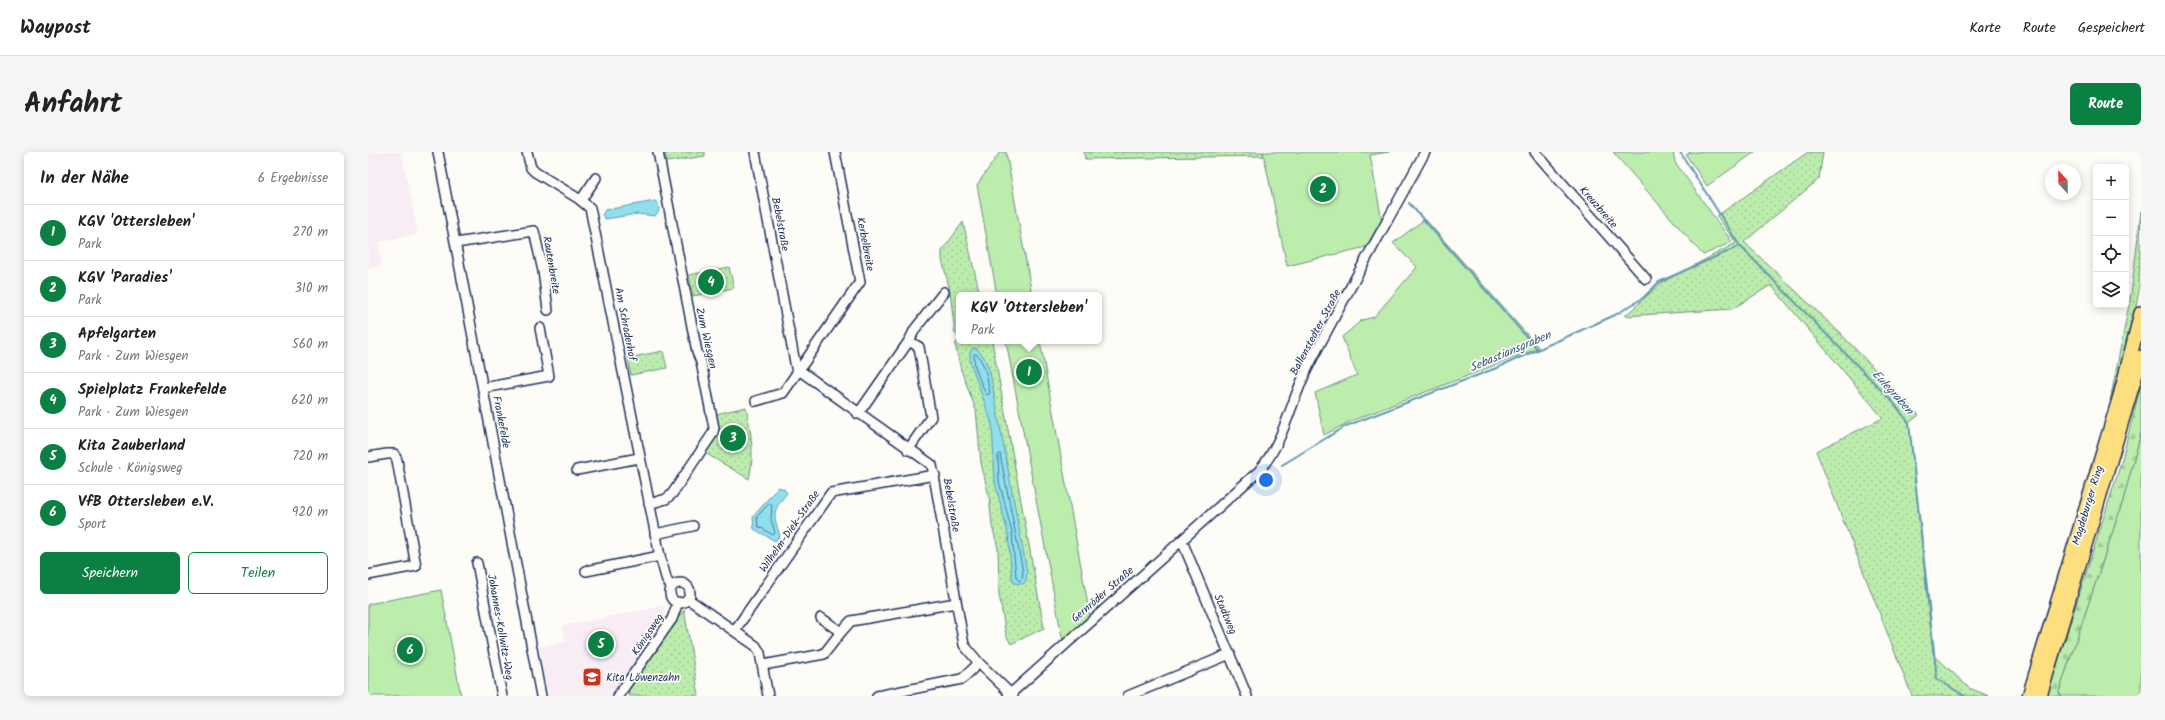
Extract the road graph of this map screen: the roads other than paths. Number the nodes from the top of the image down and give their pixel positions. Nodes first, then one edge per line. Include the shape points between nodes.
1 (438, 152) edge
2 (527, 152) edge
3 (658, 152) edge
4 (754, 152) edge
5 (835, 152) edge
6 (1425, 152) edge
7 (1535, 152) edge
8 (596, 178) dead end
9 (581, 200) junction
10 (456, 243) junction
11 (1646, 279) dead end
12 (944, 292) dead end
13 (548, 310) dead end
14 (2141, 313) edge
15 (540, 328) dead end
16 (909, 341) junction
17 (2141, 357) edge
18 (798, 370) junction
19 (483, 388) junction
20 (756, 401) dead end
21 (858, 414) junction
22 (908, 450) junction
23 (368, 457) edge
24 (639, 458) junction
25 (577, 470) dead end
26 (935, 475) junction
27 (649, 504) junction
28 (1214, 511) joint
29 (692, 526) dead end
30 (655, 534) junction
31 (1182, 540) junction
32 (660, 556) junction
33 (477, 563) dead end
34 (586, 571) dead end
35 (368, 575) edge
36 (672, 587) junction
37 (688, 598) junction
38 (678, 602) junction
39 (956, 603) junction
40 (821, 618) dead end
41 (735, 630) junction
42 (841, 632) junction
43 (1230, 654) junction
44 (978, 663) junction
45 (763, 665) junction
46 (1011, 695) edge
47 (502, 696) edge
48 (541, 696) edge
49 (618, 696) edge
50 (768, 696) edge
51 (877, 696) edge
52 (1128, 696) edge
53 (1247, 696) edge
54 (2029, 696) edge
55 (2040, 696) edge

1 - 10 street, Frankefelde
2 - 9 street, Am Schraderhof via 531,168 535,172
3 - 27 street, Zum Wiesgen via 714,428 672,494 666,499
4 - 18 street, Bebelstraße
5 - 18 street, Kerbelbreite via 860,282
6 - 28 street, Ballenstedter Straße via 1320,343 1270,458
7 - 11 street, Kreuzbreite
8 - 9 street
9 - 24 street, Am Schraderhof via 590,208 593,217
10 - 13 street, Rautenbreite via 534,231
10 - 19 street, Frankefelde
12 - 16 street via 915,329
14 - 54 highway, Magdeburger Ring via 2120,396
15 - 19 street via 549,376
16 - 21 street
16 - 22 street via 919,348 931,417
17 - 55 highway, Magdeburger Ring
18 - 20 street via 783,394
18 - 21 street, Bebelstraße
19 - 48 street, Frankefelde
21 - 22 street, Bebelstraße
22 - 26 street, Bebelstraße via 932,465
23 - 35 street via 394,454 416,566
24 - 25 street
24 - 27 street, Am Schraderhof
26 - 39 street, Bebelstraße
26 - 41 street, Wilhelm-Diek-Straße via 831,493
27 - 30 street, Am Schraderhof
28 - 31 street, Gernröder Straße
29 - 30 street
30 - 32 street, Am Schraderhof
31 - 43 street, Stadtweg
31 - 46 street, Gernröder Straße
32 - 34 street
32 - 36 street, Am Schraderhof via 666,581
33 - 47 street, Johannes-Kollwitz-Weg
36 - 37 street via 679,583 686,585 690,592
36 - 38 street, Am Schraderhof via 672,598
37 - 38 street via 684,602
37 - 41 street
38 - 49 street, Königsweg via 672,619
39 - 42 street via 851,621
39 - 44 street, Bebelstraße via 964,645
40 - 42 street
41 - 45 street via 756,646
42 - 45 street via 824,654
43 - 52 street
43 - 53 street, Stadtweg
44 - 46 street, Bebelstraße
44 - 51 street via 962,679
45 - 50 street

